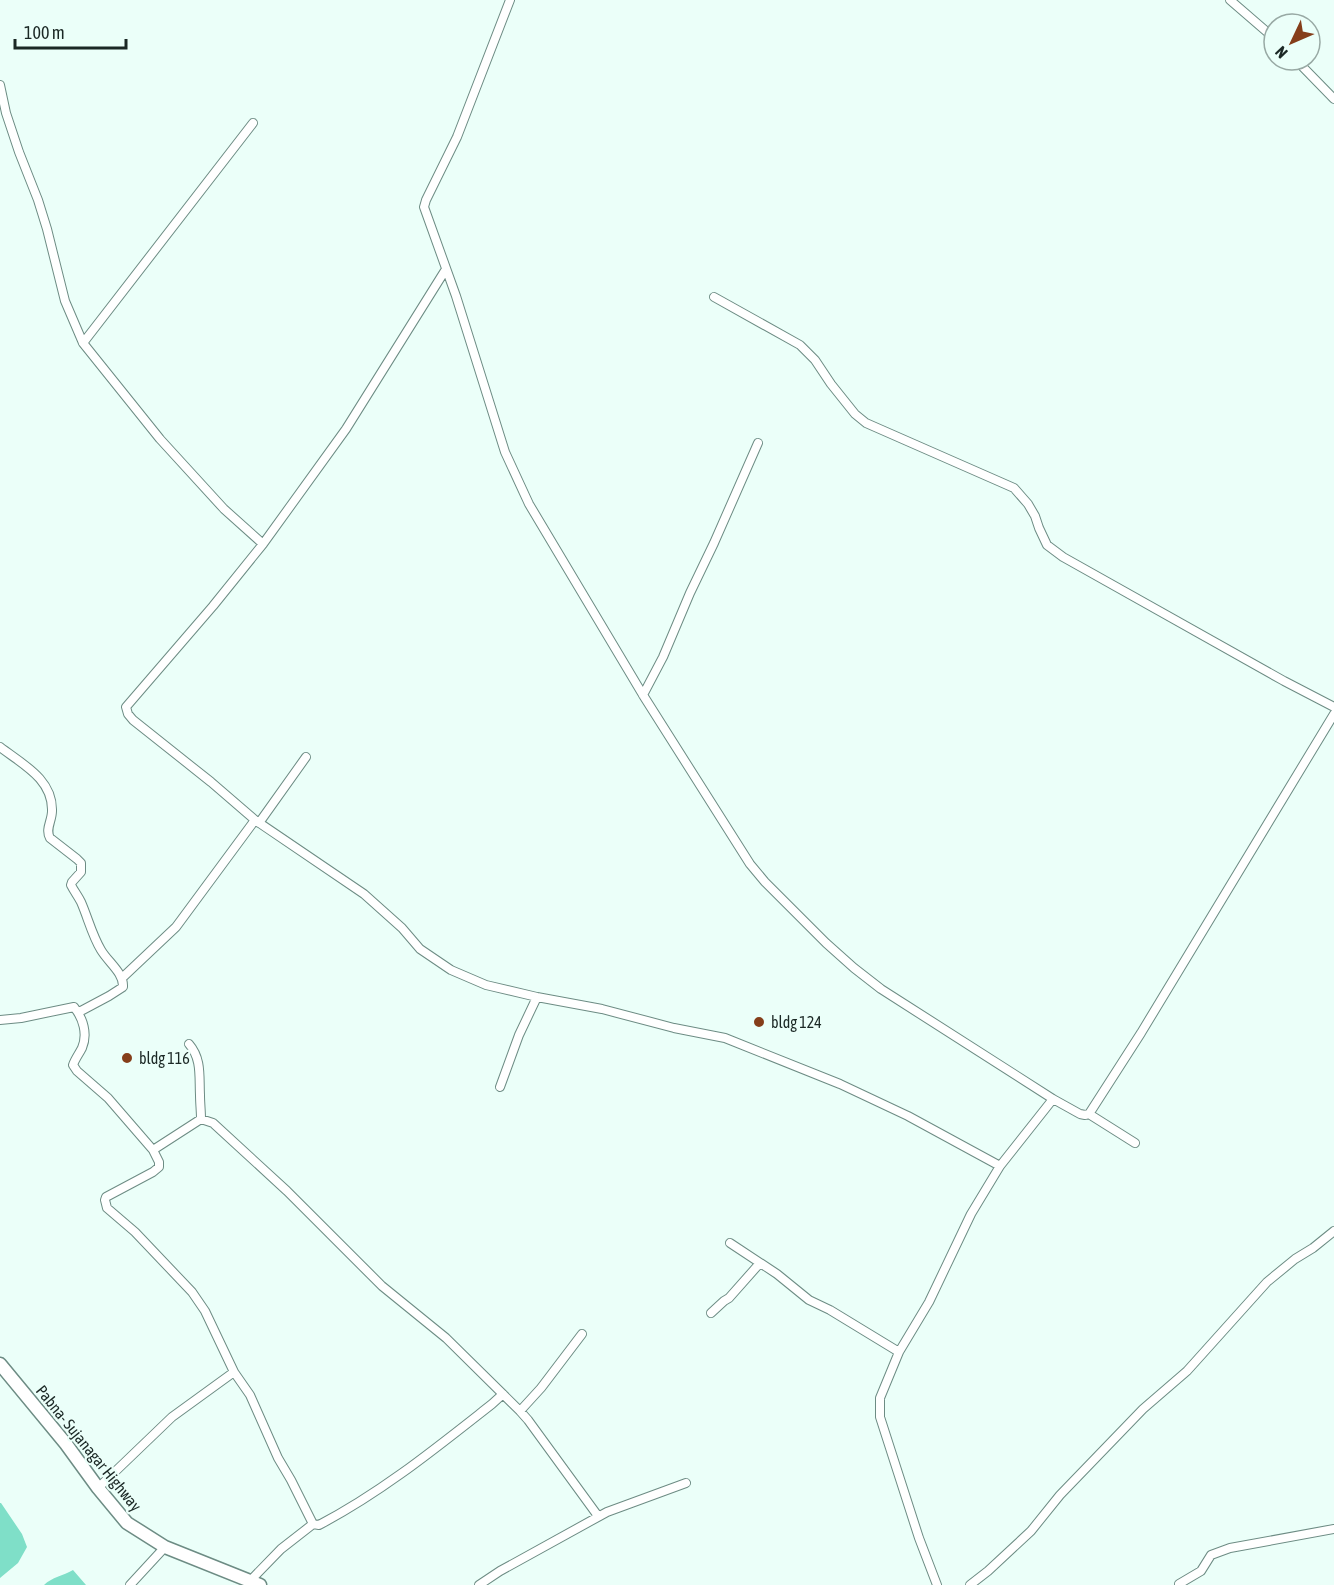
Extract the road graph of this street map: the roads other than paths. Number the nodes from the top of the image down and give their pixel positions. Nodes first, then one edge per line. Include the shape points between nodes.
1 (510, 0) edge
2 (1230, 0) edge
3 (1262, 28) edge
4 (1308, 72) edge
5 (0, 85) edge
6 (1334, 99) edge
7 (253, 123) dead end
8 (446, 269) junction
9 (714, 297) dead end
10 (82, 343) junction
11 (758, 443) dead end
12 (263, 544) junction
13 (644, 695) junction
14 (1334, 707) edge
15 (1334, 714) edge
16 (0, 747) edge
17 (306, 757) dead end
18 (257, 821) junction
19 (122, 978) junction
20 (537, 997) junction
21 (79, 1012) junction
22 (0, 1020) edge
23 (189, 1044) dead end
24 (500, 1087) dead end
25 (1053, 1099) junction
26 (1089, 1114) junction
27 (201, 1119) junction
28 (1135, 1143) dead end
29 (153, 1150) junction
30 (1000, 1166) junction
31 (1334, 1231) edge
32 (730, 1243) dead end
33 (760, 1263) junction
34 (711, 1313) dead end
35 (582, 1334) dead end
36 (899, 1352) junction
37 (0, 1364) edge
38 (234, 1372) junction
39 (503, 1394) junction
40 (520, 1411) junction
41 (686, 1483) dead end
42 (98, 1488) junction
43 (598, 1516) junction
44 (313, 1524) junction
45 (1334, 1529) edge
46 (165, 1547) junction
47 (255, 1583) edge
48 (130, 1585) edge
49 (479, 1585) edge
50 (937, 1585) edge
51 (970, 1585) edge
52 (1179, 1585) edge

1 - 8 street via 457,137 424,207
2 - 3 street
4 - 6 street
5 - 10 street via 15,142 47,229 65,301
7 - 10 street
8 - 12 street via 346,429
8 - 13 street via 505,452 529,504
9 - 14 street via 800,345 866,423 1014,488 1035,516 1047,545 1063,557
10 - 12 street via 160,439 224,509
11 - 13 street
12 - 18 street via 126,707 133,720
13 - 25 street via 750,864 800,917 881,989
15 - 26 street
16 - 19 street via 40,777 46,787 52,811 48,834 81,863 81,872 71,885 102,951
17 - 18 street
18 - 19 street via 176,927
18 - 20 street via 364,894 434,960 486,985
19 - 21 street via 123,987
20 - 24 street
20 - 30 street via 724,1038 850,1088
21 - 22 street via 74,1006
21 - 29 street via 86,1037 73,1065 76,1071 108,1098
23 - 27 street via 201,1073
25 - 26 street via 1080,1114
25 - 30 street
26 - 28 street
27 - 29 street
27 - 39 street via 213,1123 382,1286 446,1338
29 - 38 street via 159,1167 106,1197 107,1208 192,1292
30 - 36 street
31 - 51 street via 1268,1282 1187,1371 1143,1409 1060,1495 1031,1531
32 - 33 street
33 - 34 street
33 - 36 street via 809,1300
35 - 40 street
36 - 50 street via 880,1398 880,1417
37 - 42 main road, Pabna- Sujanagar Highway
38 - 42 street via 172,1417
38 - 44 street via 250,1395
39 - 40 street
39 - 44 street via 394,1480 319,1526
40 - 43 street
41 - 43 street
42 - 46 main road, Pabna- Sujanagar Highway via 127,1523
43 - 49 street
44 - 47 street via 281,1549
45 - 52 street via 1230,1548 1211,1555 1201,1571
46 - 47 main road, Pabna- Sujanagar Highway
46 - 48 street

